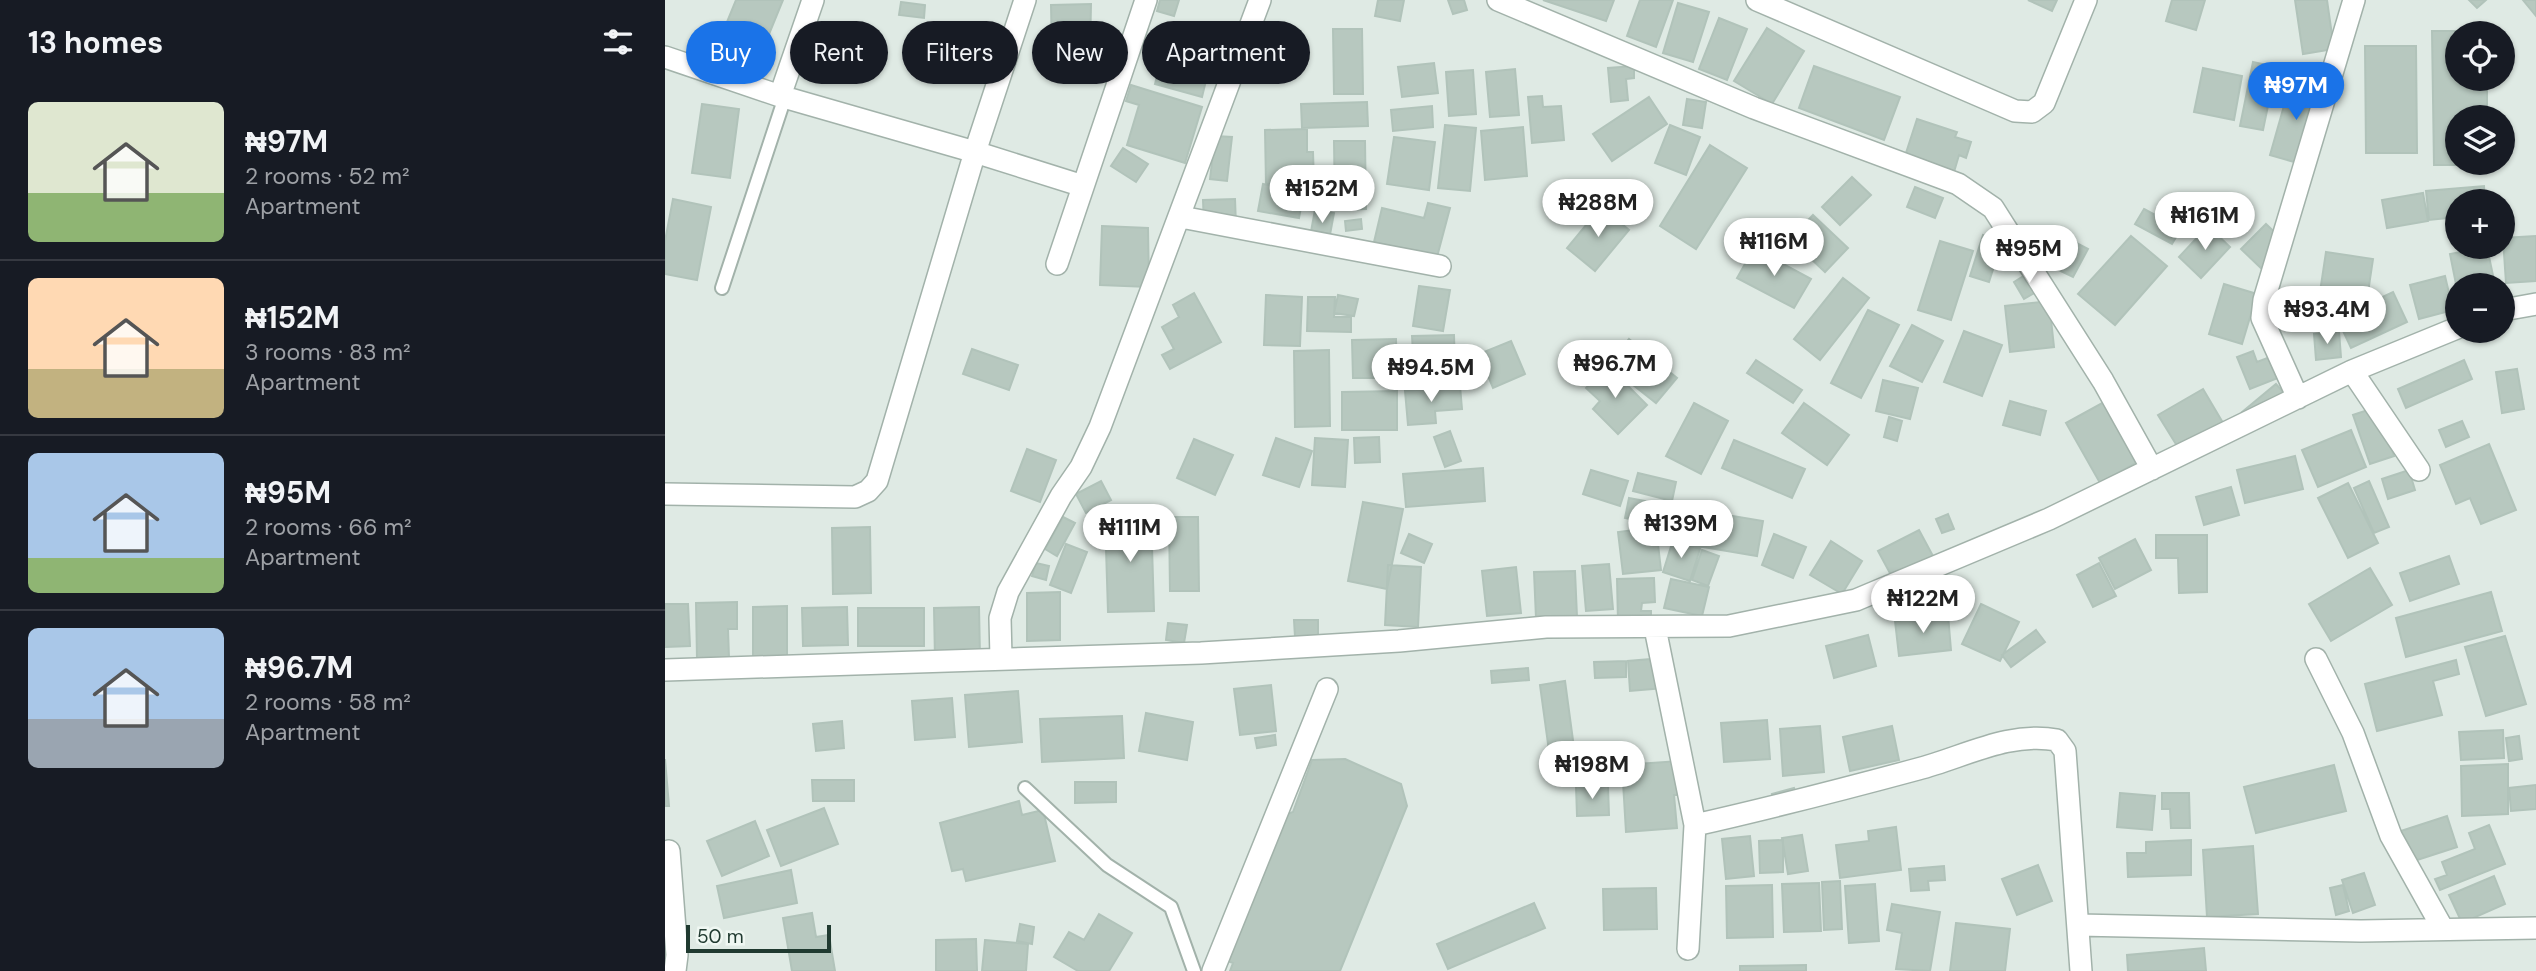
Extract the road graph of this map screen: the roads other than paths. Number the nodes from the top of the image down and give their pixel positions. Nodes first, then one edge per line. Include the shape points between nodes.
1 (813, 0) edge
2 (1025, 0) edge
3 (1146, 0) edge
4 (1260, 0) edge
5 (1498, 0) edge
6 (1756, 0) edge
7 (2086, 0) edge
8 (2354, 0) edge
9 (665, 57) edge
10 (782, 96) junction
11 (975, 152) junction
12 (1083, 186) junction
13 (1181, 217) junction
14 (1057, 264) dead end
15 (1440, 266) dead end
16 (722, 288) dead end
17 (2536, 304) edge
18 (2515, 308) edge
19 (2445, 333) edge
20 (2352, 371) junction
21 (2298, 398) junction
22 (2152, 469) junction
23 (2419, 470) dead end
24 (665, 494) edge
25 (1655, 628) junction
26 (1001, 659) junction
27 (2316, 659) dead end
28 (665, 670) edge
29 (1327, 689) dead end
30 (1025, 788) dead end
31 (1695, 825) junction
32 (669, 851) dead end
33 (677, 895) edge
34 (2079, 925) junction
35 (2536, 928) edge
36 (2442, 929) junction
37 (1688, 949) dead end
38 (675, 971) edge
39 (1194, 971) edge
40 (1213, 971) edge
41 (2081, 971) edge

1 - 10 street
2 - 11 street
3 - 12 street
4 - 13 street
5 - 22 street via 1754,108 1958,184 1993,208 2103,381
6 - 7 street via 2015,111 2032,111 2044,103
8 - 21 street via 2264,300 2262,318
9 - 10 street
10 - 11 street
10 - 16 lane
11 - 12 street
11 - 24 street via 877,481 868,491 855,497
12 - 14 street
13 - 15 street
13 - 26 street via 1081,467 1008,592 1000,618
17 - 18 street
19 - 20 street
20 - 21 street
20 - 23 street
21 - 22 street
22 - 25 street via 2049,519 1856,600 1729,626
25 - 26 street via 1546,627 1214,652
25 - 31 street
26 - 28 street
27 - 36 street via 2353,733 2391,836
29 - 40 street
30 - 39 lane via 1107,865 1171,907
31 - 34 street via 1924,768 2008,740 2057,740 2065,751
31 - 37 street
32 - 33 street
33 - 38 street
34 - 36 street
34 - 41 street
35 - 36 street

